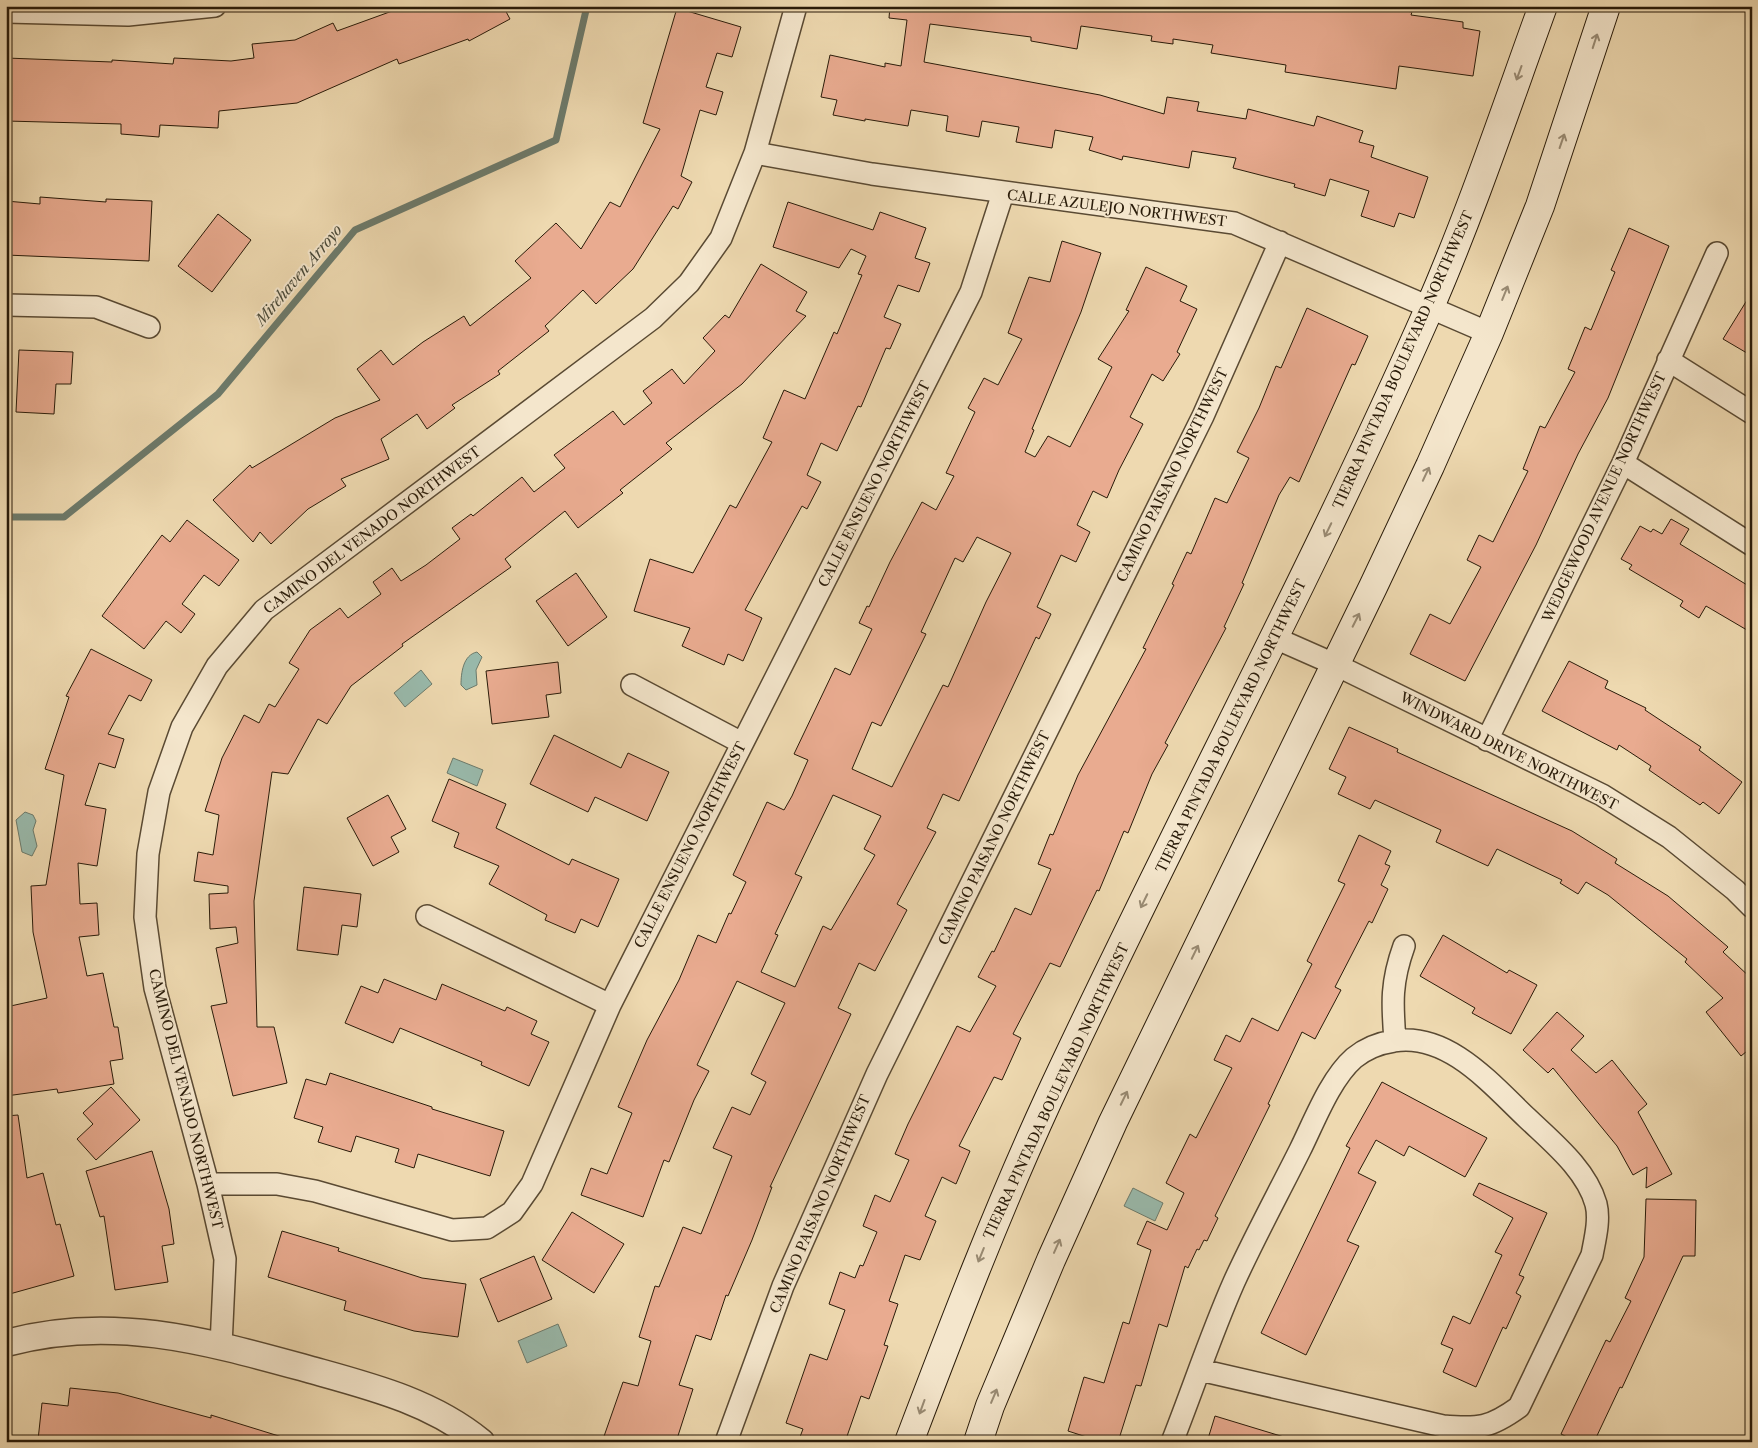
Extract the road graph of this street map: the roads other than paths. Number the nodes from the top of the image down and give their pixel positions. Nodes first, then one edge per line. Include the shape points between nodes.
1 (215, 6) edge
2 (796, 6) edge
3 (1543, 6) edge
4 (1606, 6) edge
5 (193, 8) edge
6 (6, 12) edge
7 (755, 153) junction
8 (1003, 193) junction
9 (1280, 242) junction
10 (1717, 253) dead end
11 (6, 305) edge
12 (1430, 307) junction
13 (149, 327) dead end
14 (1489, 333) junction
15 (1668, 360) junction
16 (1752, 413) edge
17 (1623, 463) junction
18 (1752, 544) edge
19 (1275, 638) junction
20 (1334, 664) junction
21 (632, 685) dead end
22 (1487, 740) junction
23 (742, 743) junction
24 (1752, 907) edge
25 (427, 916) dead end
26 (1404, 946) dead end
27 (610, 1005) junction
28 (1395, 1040) junction
29 (208, 1184) junction
30 (6, 1343) edge
31 (221, 1346) junction
32 (1200, 1370) junction
33 (481, 1442) edge
34 (726, 1442) edge
35 (909, 1442) edge
36 (978, 1442) edge
37 (1172, 1442) edge

1 - 5 street
2 - 7 street, CAMINO DEL VENADO NORTHWEST
3 -> 12 main road, TIERRA PINTADA BOULEVARD NORTHWEST via 1471,208
14 -> 4 main road via 1540,206
5 - 6 street via 128,15
7 - 8 street, CALLE AZULEJO NORTHWEST
7 - 29 street, CAMINO DEL VENADO NORTHWEST via 721,238 689,283 653,318 264,610 217,666 182,727 158,801 148,854 145,917 155,988
8 - 9 street, CALLE AZULEJO NORTHWEST via 1234,223
8 - 23 street, CALLE ENSUENO NORTHWEST via 971,292
9 - 12 street, CALLE AZULEJO NORTHWEST
9 - 34 street, CAMINO PAISANO NORTHWEST via 1203,416 877,1074 783,1286
10 - 15 street, WEDGEWOOD AVENUE NORTHWEST
11 - 13 street via 96,307
12 - 14 street, CALLE AZULEJO NORTHWEST
12 -> 19 main road, TIERRA PINTADA BOULEVARD NORTHWEST
20 -> 14 main road via 1430,466
15 - 16 street
15 - 17 street, WEDGEWOOD AVENUE NORTHWEST
17 - 18 street
17 - 22 street, WEDGEWOOD AVENUE NORTHWEST
19 - 20 street, WINDWARD DRIVE NORTHWEST
19 -> 35 main road, TIERRA PINTADA BOULEVARD NORTHWEST via 1049,1100 993,1224
20 - 22 street, WINDWARD DRIVE NORTHWEST
36 -> 20 main road via 1050,1260 1112,1122
21 - 23 street
22 - 24 street, WINDWARD DRIVE NORTHWEST via 1602,795 1661,832
23 - 27 street, CALLE ENSUENO NORTHWEST
25 - 27 street
26 - 28 street via 1395,972 1392,1003
27 - 29 street, CALLE ENSUENO NORTHWEST via 532,1184 512,1212 487,1228 452,1230 315,1191 277,1184
28 - 32 street via 1372,1047 1354,1059 1331,1088 1235,1282
28 - 32 street via 1422,1041 1477,1070 1558,1148 1582,1177 1596,1205 1597,1233 1592,1255 1519,1407 1498,1422 1473,1428 1443,1426
29 - 31 street, CAMINO DEL VENADO NORTHWEST via 225,1259
30 - 31 street via 34,1335 100,1330 170,1335
31 - 33 street via 396,1395 430,1408
32 - 37 street

